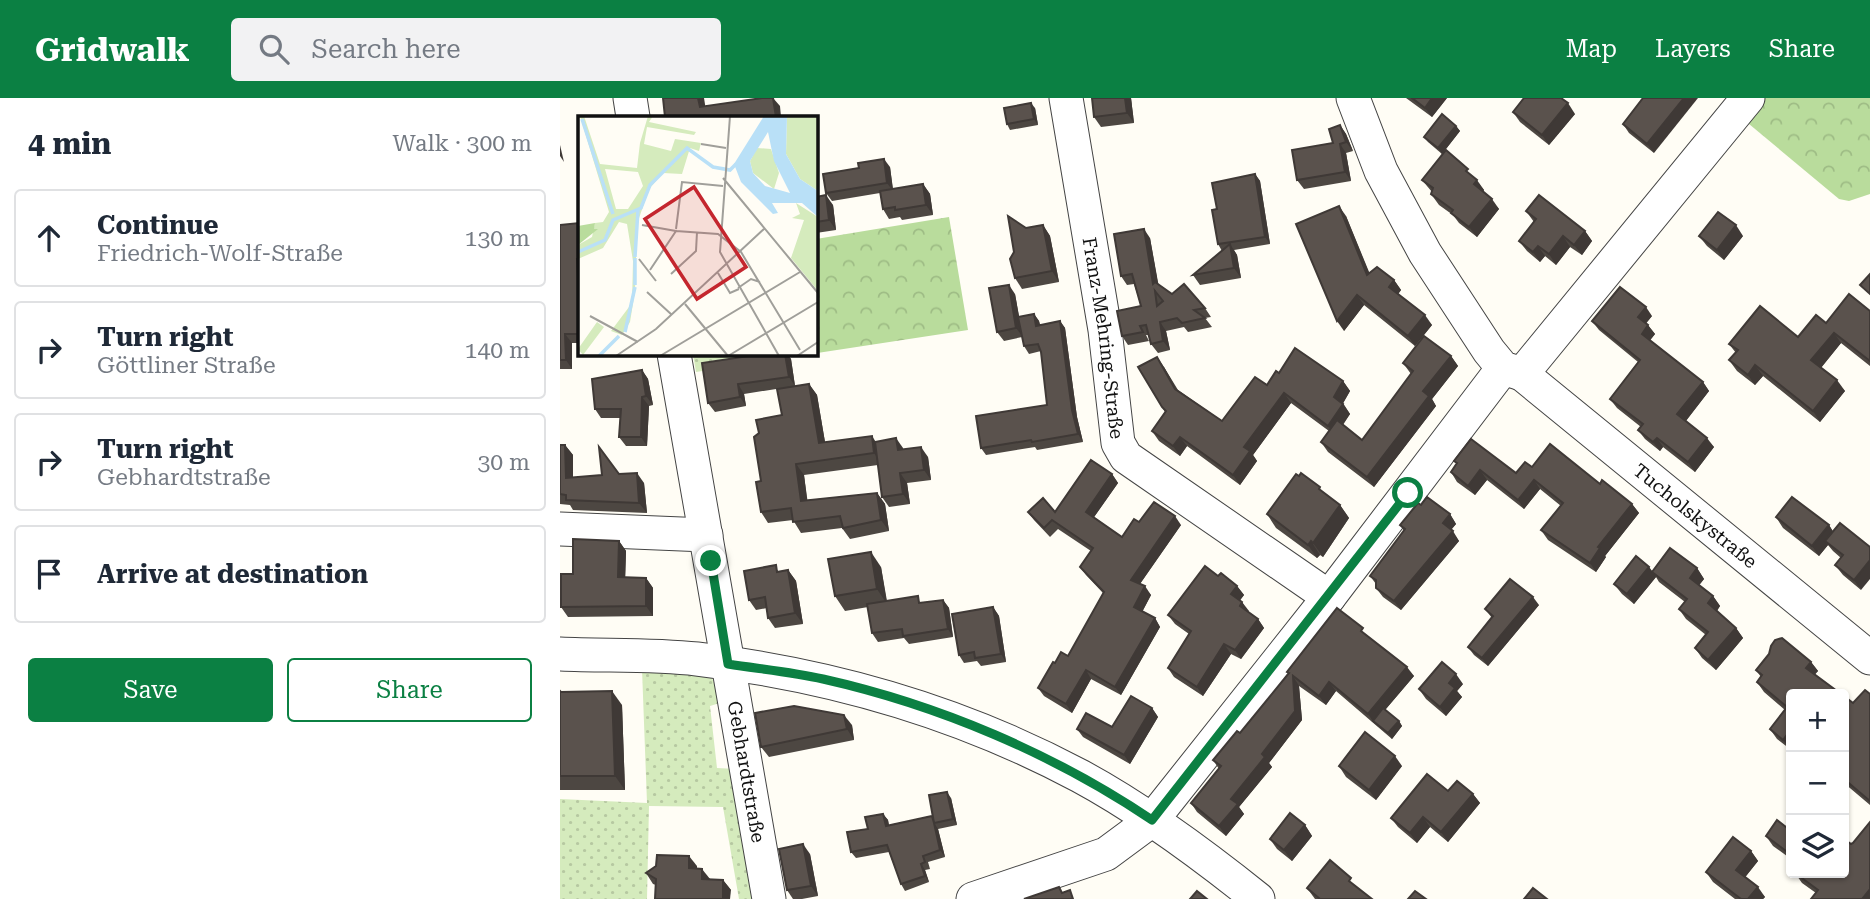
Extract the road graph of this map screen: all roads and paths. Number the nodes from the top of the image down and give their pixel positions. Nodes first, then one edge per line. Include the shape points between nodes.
1 (630, 98) edge
2 (1066, 98) edge
3 (1353, 98) edge
4 (1748, 98) edge
5 (634, 116) edge
6 (674, 355) edge
7 (1513, 371) junction
8 (560, 529) edge
9 (706, 535) junction
10 (1329, 597) junction
11 (560, 654) edge
12 (1870, 658) edge
13 (728, 664) junction
14 (1152, 820) junction
15 (769, 899) edge
16 (973, 899) edge
17 (1258, 899) edge

1 - 5 street
2 - 10 street, Franz-Mehring-Straße via 1105,330 1118,443 1126,457
3 - 7 street, Tucholskystraße via 1381,171 1425,253 1482,341
4 - 7 street
6 - 9 street, Gebhardtstraße
7 - 10 street
7 - 12 street, Tucholskystraße
8 - 9 street
9 - 13 street, Gebhardtstraße
10 - 14 street
11 - 13 street
13 - 14 street via 823,679 936,711 1080,776
13 - 15 street, Gebhardtstraße
14 - 16 street via 1106,854
14 - 17 street

